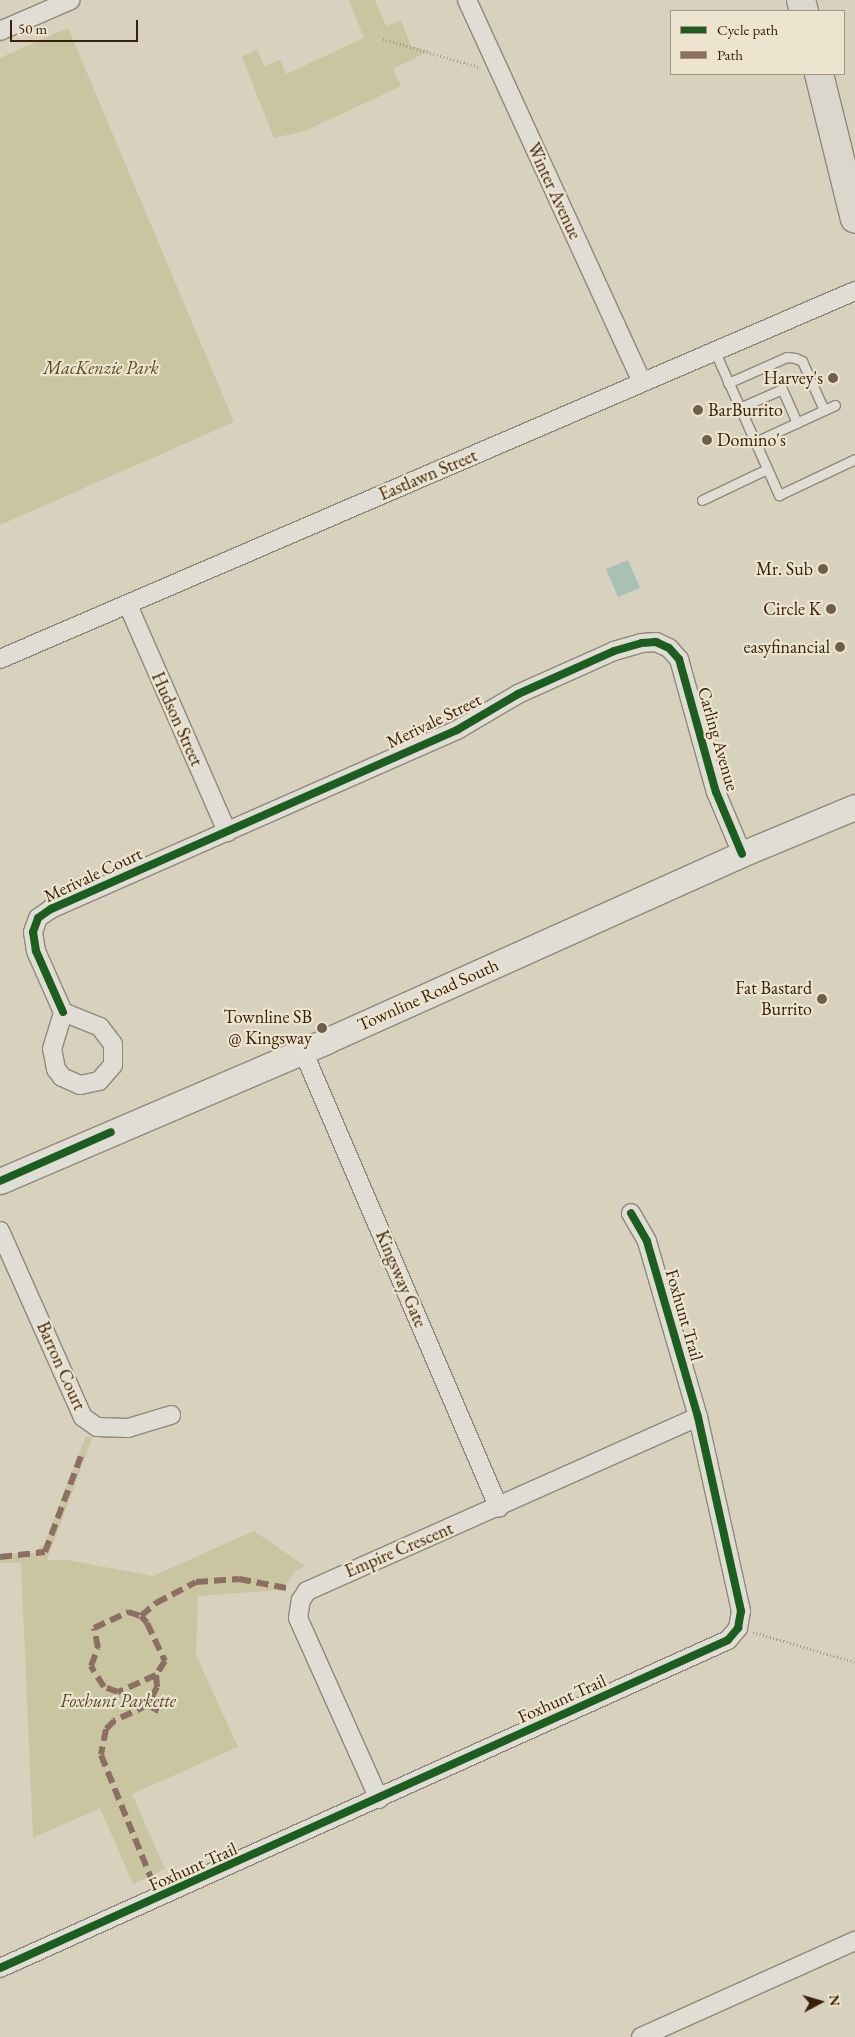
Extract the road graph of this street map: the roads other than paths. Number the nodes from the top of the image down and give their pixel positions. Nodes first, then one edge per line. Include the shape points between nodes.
1 (71, 0) edge
2 (467, 0) edge
3 (0, 31) edge
4 (819, 75) edge
5 (855, 218) edge
6 (855, 291) edge
7 (715, 352) junction
8 (642, 382) junction
9 (728, 383) junction
10 (835, 405) dead end
11 (739, 408) junction
12 (824, 410) junction
13 (797, 423) junction
14 (755, 442) junction
15 (855, 459) edge
16 (767, 469) junction
17 (702, 500) dead end
18 (128, 605) junction
19 (656, 642) joint
20 (0, 659) edge
21 (855, 806) edge
22 (227, 832) junction
23 (742, 854) junction
24 (63, 1012) dead end
25 (303, 1051) junction
26 (0, 1181) edge
27 (631, 1214) dead end
28 (0, 1231) edge
29 (171, 1415) dead end
30 (698, 1417) junction
31 (499, 1508) junction
32 (379, 1799) junction
33 (855, 1941) edge
34 (0, 1968) edge
35 (641, 2037) edge

1 - 3 street
2 - 8 street, Winter Avenue
4 - 5 main road
6 - 7 street, Eastlawn Street
7 - 8 street, Eastlawn Street
7 - 9 lane
8 - 18 street, Eastlawn Street
9 - 11 lane
9 - 12 lane via 787,357 795,358 802,361
10 - 12 lane
11 - 13 lane via 782,389
11 - 14 lane
12 - 13 lane
13 - 14 lane
14 - 16 lane
15 - 16 lane via 779,495
16 - 17 lane
18 - 20 street, Eastlawn Street
18 - 22 street, Hudson Street
19 - 22 street, Merivale Street via 614,651 518,694 458,730
19 - 23 street, Carling Avenue via 669,648 679,659 716,792
21 - 23 main road, Townline Road South
22 - 24 street, Merivale Court via 100,886 38,918 33,932 36,951
23 - 25 main road, Townline Road South
25 - 26 main road, Townline Road South
25 - 31 street, Kingsway Gate
27 - 30 street, Foxhunt Trail via 647,1241
28 - 29 street, Barron Court via 83,1417 97,1427 128,1428
30 - 31 street, Empire Crescent
30 - 32 street, Foxhunt Trail via 742,1611 738,1628 728,1640
31 - 32 street, Empire Crescent via 321,1584 307,1591 301,1600 298,1618
32 - 34 street, Foxhunt Trail
33 - 35 street

